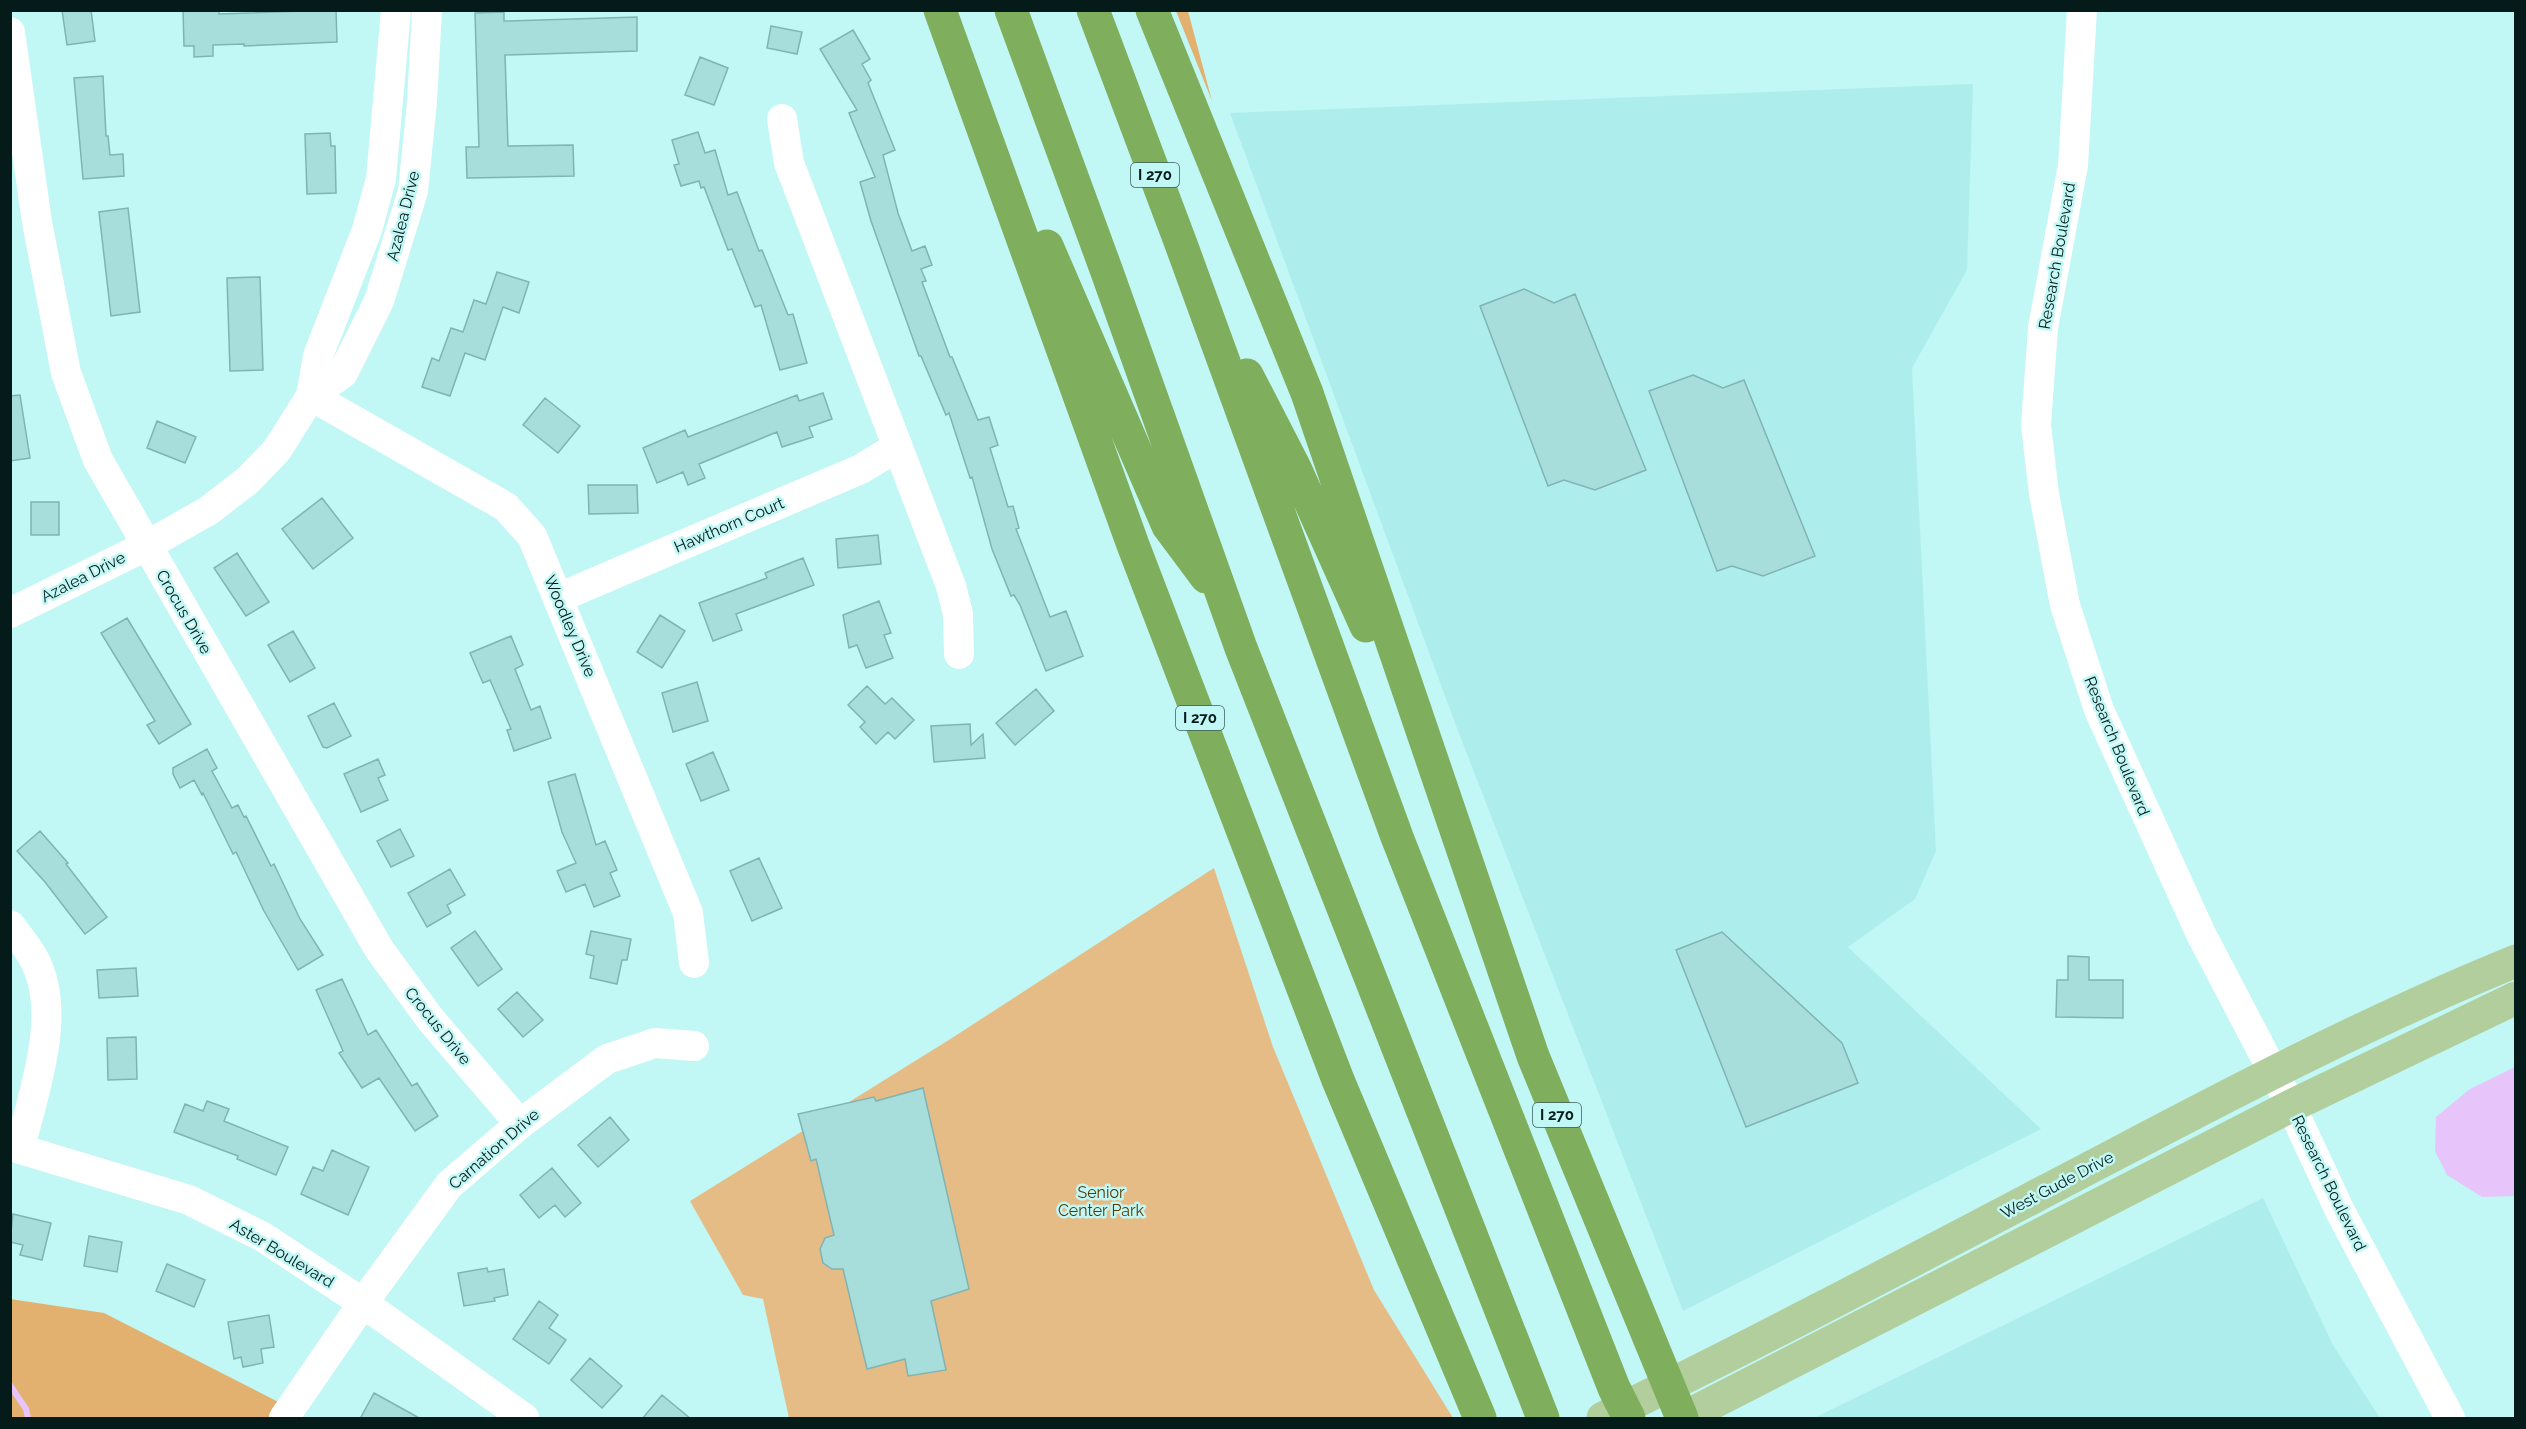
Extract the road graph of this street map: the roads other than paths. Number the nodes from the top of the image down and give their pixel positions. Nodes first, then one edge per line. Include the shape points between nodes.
1 (396, 10) edge
2 (427, 10) edge
3 (940, 10) edge
4 (944, 10) edge
5 (1011, 10) edge
6 (1093, 10) edge
7 (1152, 10) edge
8 (2082, 10) edge
9 (10, 32) edge
10 (782, 119) dead end
11 (1181, 244) junction
12 (311, 396) junction
13 (897, 447) junction
14 (146, 546) junction
15 (558, 598) junction
16 (1225, 602) junction
17 (10, 613) edge
18 (959, 654) dead end
19 (1447, 806) junction
20 (10, 925) edge
21 (2516, 961) edge
22 (694, 963) dead end
23 (2516, 998) edge
24 (694, 1046) dead end
25 (2272, 1072) junction
26 (2291, 1106) junction
27 (520, 1124) junction
28 (15, 1147) edge
29 (363, 1303) junction
30 (284, 1419) edge
31 (524, 1419) edge
32 (1480, 1419) edge
33 (1543, 1419) edge
34 (1603, 1419) edge
35 (1629, 1419) edge
36 (1682, 1419) edge
37 (2450, 1419) edge

1 - 12 street, Azalea Drive via 381,179 367,230 318,356
2 - 12 street, Azalea Drive via 419,144 413,191 402,229 379,301 343,373
3 - 32 highway, I 270 via 1134,545 1338,1080
4 - 16 highway via 1168,526
5 - 16 highway
6 - 11 highway, I 270
7 - 19 highway, I 270 via 1307,393
8 - 25 street, Research Boulevard via 2073,165 2038,371 2036,425 2050,527 2065,605 2099,710 2200,934
9 - 14 street, Crocus Drive via 37,222 66,374 98,460
10 - 13 street via 789,163
11 - 19 highway via 1294,468
11 - 35 highway, I 270 via 1396,837
12 - 14 street, Azalea Drive via 277,450 247,481 208,511
12 - 15 street, Woodley Drive via 506,507 532,536
13 - 15 street, Hawthorn Court via 861,469
13 - 18 street via 951,586 958,614
14 - 17 street, Azalea Drive
14 - 27 street, Crocus Drive via 380,949 431,1020
15 - 22 street, Woodley Drive via 688,913
16 - 33 highway
19 - 36 highway, I 270 via 1533,1056
20 - 28 street via 36,964 45,994 45,1046
21 - 25 main road, West Gude Drive
23 - 26 main road
24 - 27 street, Carnation Drive via 655,1043 607,1059
25 - 26 street, Research Boulevard
25 - 34 main road, West Gude Drive
26 - 36 main road
26 - 37 street, Research Boulevard via 2340,1211
27 - 29 street, Carnation Drive via 449,1185
28 - 29 street, Aster Boulevard via 189,1200 263,1237
29 - 30 street, Carnation Drive
29 - 31 street, Aster Boulevard

